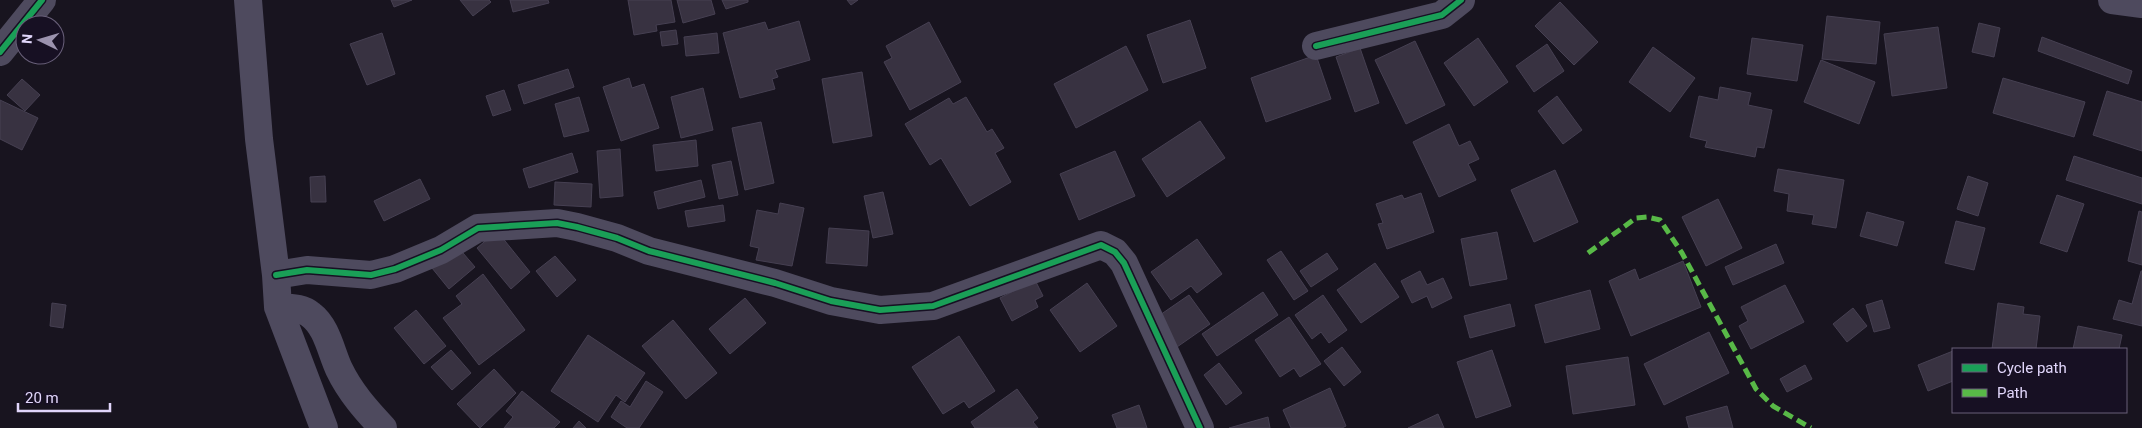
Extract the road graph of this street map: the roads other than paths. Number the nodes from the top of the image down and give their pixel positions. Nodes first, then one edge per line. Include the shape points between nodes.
1 (42, 0) edge
2 (248, 0) edge
3 (1461, 0) edge
4 (1316, 46) dead end
5 (0, 52) edge
6 (276, 275) junction
7 (278, 307) junction
8 (324, 428) edge
9 (383, 428) edge
10 (1200, 428) edge

1 - 5 street
2 - 6 street via 259,139
3 - 4 street via 1442,15
6 - 7 street
6 - 10 street via 307,270 371,275 441,250 478,228 557,223 617,238 649,252 831,301 880,310 933,306 1101,245 1115,252 1124,263
7 - 8 street
7 - 9 street via 300,309 311,315 322,329 339,370 354,395

